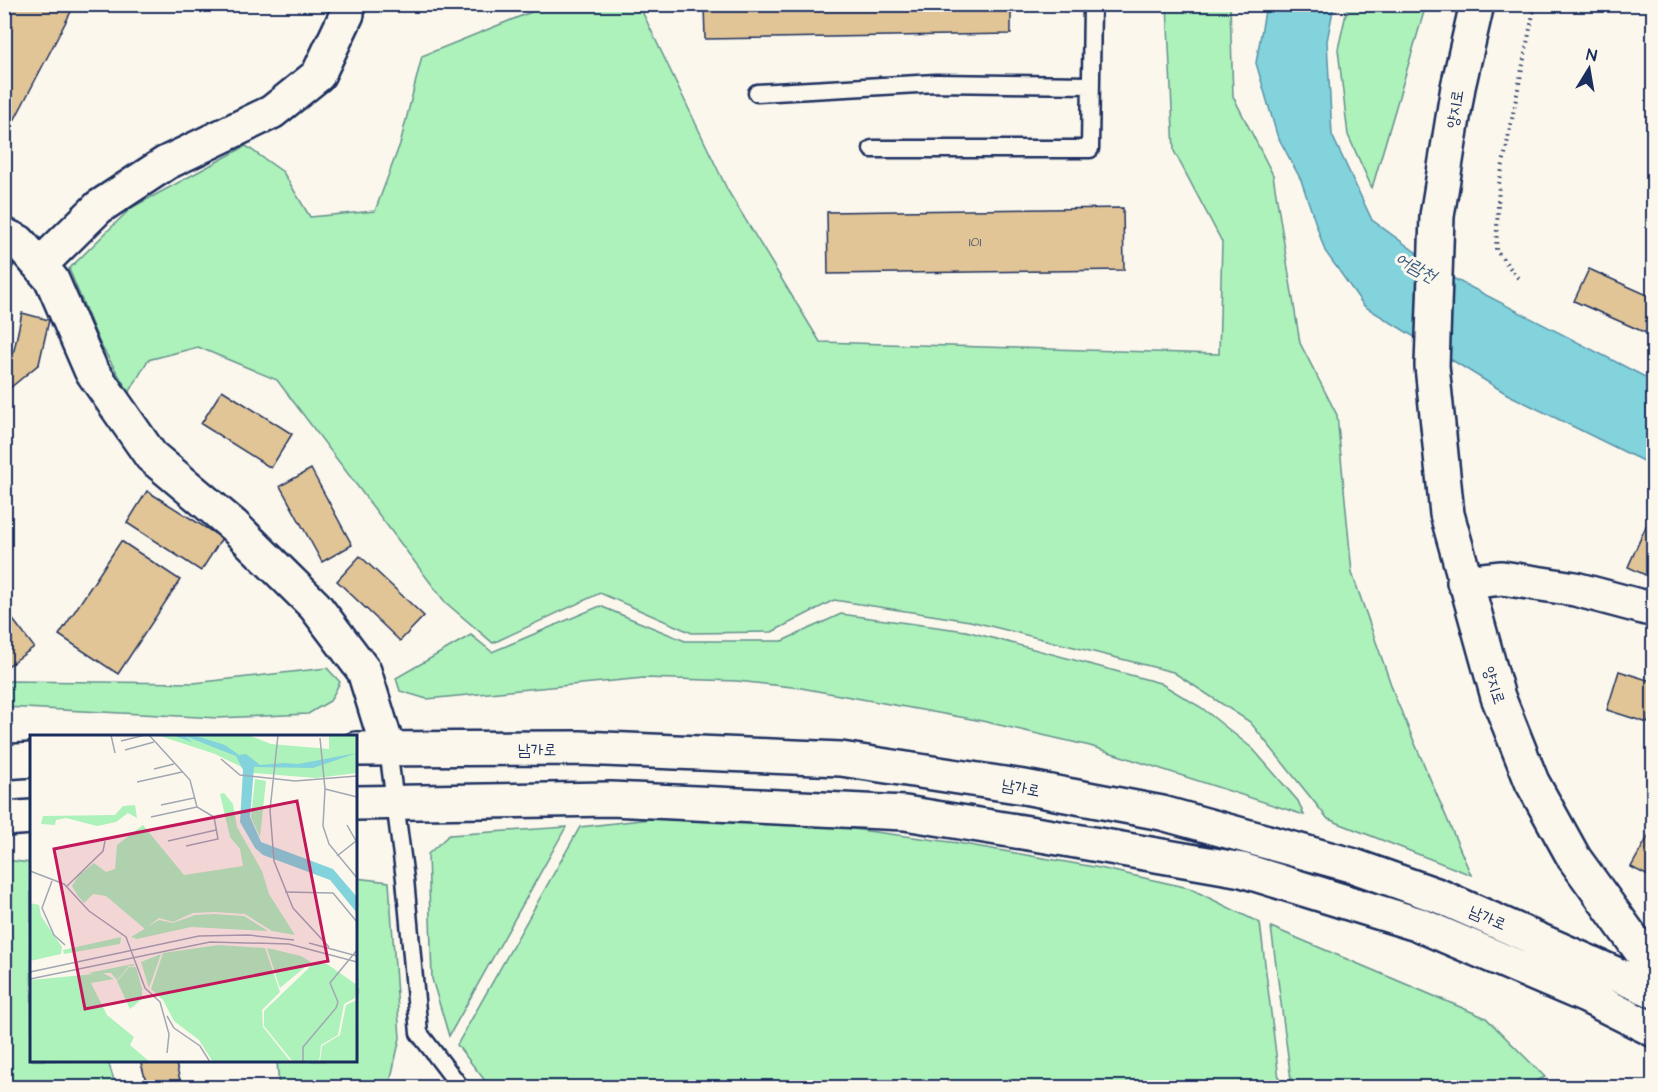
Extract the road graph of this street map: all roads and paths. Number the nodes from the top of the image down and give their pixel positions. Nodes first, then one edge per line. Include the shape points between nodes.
1 (1092, 4) edge
2 (1477, 4) edge
3 (1535, 4) edge
4 (347, 14) dead end
5 (1091, 85) junction
6 (757, 93) dead end
7 (872, 149) dead end
8 (4, 235) edge
9 (40, 265) junction
10 (1518, 278) dead end
11 (1464, 582) junction
12 (1653, 610) edge
13 (357, 749) edge
14 (388, 749) junction
15 (30, 760) edge
16 (4, 762) edge
17 (357, 803) edge
18 (395, 803) junction
19 (30, 817) edge
20 (4, 819) edge
21 (1653, 969) edge
22 (1653, 991) edge
23 (1653, 1030) edge
24 (461, 1088) edge

1 - 5 lane
2 - 11 main road, 양지로 via 1458,87 1437,216 1432,366 1447,514
3 - 10 path via 1499,184 1496,250
4 - 9 main road via 318,75 272,112 166,163 99,207
5 - 6 lane via 936,83
5 - 7 lane via 1090,149
8 - 9 main road via 19,242
9 - 14 main road via 52,280 91,370 151,456 233,525 315,606 364,671
11 - 12 main road via 1512,579 1575,589
11 - 21 main road, 양지로 via 1498,697 1532,782 1574,858
13 - 14 main road, 남가로
14 - 18 lane
14 - 22 main road, 남가로 via 580,748 841,759 1162,813 1351,865 1439,896
15 - 16 main road
17 - 18 main road, 남가로
18 - 23 main road, 남가로 via 611,799 905,813 1242,870 1420,925 1586,996
18 - 24 lane via 419,1033
19 - 20 main road

